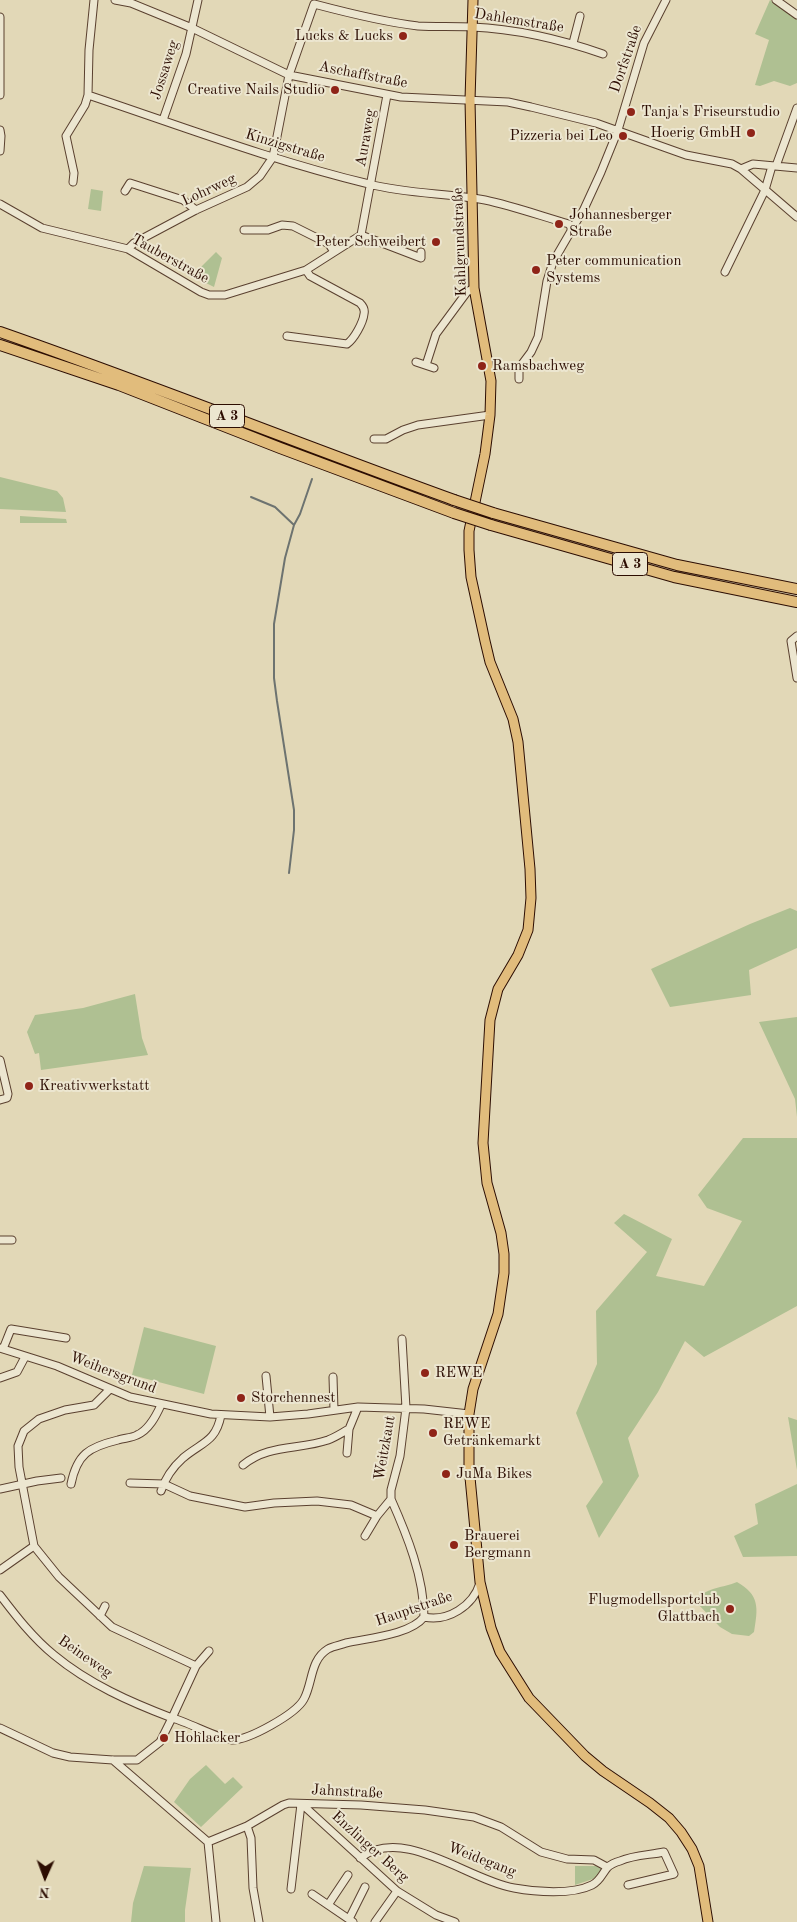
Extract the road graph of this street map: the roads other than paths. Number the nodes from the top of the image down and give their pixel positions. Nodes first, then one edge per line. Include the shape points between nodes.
1 (94, 0) edge
2 (116, 0) edge
3 (198, 0) edge
4 (473, 0) edge
5 (666, 0) edge
6 (776, 0) edge
7 (313, 2) edge
8 (797, 15) edge
9 (580, 16) dead end
10 (0, 18) edge
11 (472, 27) junction
12 (192, 28) junction
13 (573, 43) junction
14 (602, 54) dead end
15 (289, 75) junction
16 (387, 95) junction
17 (0, 96) edge
18 (88, 96) junction
19 (470, 100) junction
20 (797, 108) edge
21 (163, 120) junction
22 (0, 130) edge
23 (618, 130) junction
24 (0, 151) edge
25 (273, 157) junction
26 (774, 166) junction
27 (797, 168) edge
28 (741, 169) junction
29 (73, 182) dead end
30 (371, 185) junction
31 (765, 190) junction
32 (125, 191) dead end
33 (472, 198) junction
34 (0, 204) edge
35 (196, 210) junction
36 (797, 217) edge
37 (571, 227) junction
38 (244, 230) dead end
39 (361, 235) junction
40 (128, 249) junction
41 (334, 252) junction
42 (421, 258) dead end
43 (306, 270) junction
44 (725, 272) dead end
45 (474, 288) junction
46 (0, 332) edge
47 (287, 336) dead end
48 (0, 345) edge
49 (416, 362) dead end
50 (426, 365) junction
51 (434, 368) dead end
52 (519, 379) dead end
53 (490, 415) junction
54 (374, 439) dead end
55 (797, 590) edge
56 (797, 602) edge
57 (797, 636) edge
58 (797, 678) edge
59 (0, 1060) edge
60 (0, 1100) edge
61 (0, 1240) edge
62 (12, 1240) dead end
63 (66, 1338) dead end
64 (402, 1339) dead end
65 (1, 1349) edge
66 (25, 1356) junction
67 (266, 1376) dead end
68 (333, 1377) dead end
69 (0, 1378) edge
70 (110, 1389) junction
71 (162, 1405) junction
72 (358, 1407) junction
73 (406, 1408) junction
74 (334, 1410) junction
75 (469, 1414) junction
76 (221, 1415) junction
77 (270, 1417) junction
78 (349, 1429) junction
79 (346, 1453) dead end
80 (242, 1466) dead end
81 (61, 1478) dead end
82 (130, 1483) dead end
83 (23, 1484) junction
84 (71, 1484) dead end
85 (164, 1484) junction
86 (0, 1489) edge
87 (161, 1492) dead end
88 (392, 1499) junction
89 (377, 1516) junction
90 (365, 1536) dead end
91 (34, 1546) junction
92 (0, 1570) edge
93 (480, 1582) junction
94 (0, 1595) edge
95 (105, 1606) dead end
96 (100, 1616) junction
97 (424, 1617) junction
98 (208, 1650) dead end
99 (196, 1666) junction
100 (172, 1718) junction
101 (0, 1728) edge
102 (113, 1760) junction
103 (298, 1804) junction
104 (248, 1826) junction
105 (208, 1842) junction
106 (360, 1858) junction
107 (607, 1867) junction
108 (348, 1875) dead end
109 (628, 1885) dead end
110 (365, 1887) dead end
111 (290, 1889) dead end
112 (397, 1892) junction
113 (312, 1894) dead end
114 (328, 1905) junction
115 (351, 1920) edge
116 (216, 1922) edge
117 (259, 1922) edge
118 (375, 1922) edge
119 (455, 1922) edge
120 (708, 1922) edge

1 - 18 street
2 - 12 street, Aschaffstraße
3 - 12 street, Jossaweg
4 - 11 main road, Kahlgrundstraße
5 - 23 street, Dorfstraße via 644,43
6 - 8 street
7 - 11 street, Dahlemstraße via 392,22
7 - 15 street, Lohrweg
9 - 13 street, Dahlemstraße
10 - 17 street
11 - 13 street, Dahlemstraße via 514,31
11 - 19 main road, Kahlgrundstraße
12 - 15 street, Aschaffstraße
12 - 21 street, Jossaweg
13 - 14 street, Dahlemstraße
15 - 16 street, Aschaffstraße
15 - 25 street, Lohrweg
16 - 19 street, Aschaffstraße
16 - 30 street, Auraweg
18 - 21 street, Kinzigstraße
18 - 29 street via 66,136
19 - 23 street, Aschaffstraße via 508,102
19 - 33 main road, Kahlgrundstraße
20 - 26 street
21 - 25 street, Kinzigstraße
22 - 24 street
23 - 28 street, Aschaffstraße via 686,155 732,164
23 - 37 street via 602,172
25 - 30 street, Kinzigstraße
25 - 35 street, Lohrweg via 260,176 247,187
26 - 27 street
26 - 28 street via 753,164
26 - 31 street
28 - 31 street
30 - 33 street, Kinzigstraße
30 - 39 street
31 - 36 street
31 - 44 street
32 - 35 street via 130,183 183,200
33 - 37 street, Kinzigstraße via 511,206
33 - 45 main road, Kahlgrundstraße
34 - 40 street, Tauberstraße via 42,228
35 - 40 street, Lohrweg
37 - 52 street via 553,262 538,337 519,368
38 - 41 street via 293,226 329,244
39 - 41 street, Tauberstraße
39 - 42 street
40 - 43 street, Tauberstraße via 209,296 225,295
41 - 43 street, Tauberstraße
43 - 47 street via 310,276 360,302 364,315 347,344
45 - 50 street via 461,299 436,334
45 - 53 main road, Kahlgrundstraße via 491,382
46 - 55 highway, A 3, bridge via 123,374 284,438 493,513 677,565
48 - 56 highway, A 3, bridge via 491,525 674,577
49 - 50 street
50 - 51 street
53 - 54 street via 418,425 386,439
53 - 75 main road, Kahlgrundstraße via 469,531 471,577 490,662 513,719 518,742 531,898 528,930 498,989 490,1020 483,1143 487,1183 501,1233 504,1273 498,1314 473,1389
57 - 58 street via 791,641
59 - 60 street via 8,1094 7,1098
61 - 62 street
63 - 65 street, Weihersgrund via 12,1329
64 - 73 street, Weitzkaut
65 - 66 street, Weihersgrund
66 - 69 street via 18,1372
66 - 70 street, Weihersgrund
67 - 77 street
68 - 74 street
70 - 71 street, Weihersgrund
70 - 83 street via 94,1405 39,1419 24,1431 18,1446
71 - 76 street, Weihersgrund
71 - 84 street via 155,1420 138,1435 87,1451 77,1462
72 - 73 street, Weihersgrund
72 - 74 street, Weihersgrund
72 - 78 street
73 - 75 street, Weihersgrund
73 - 88 street, Weitzkaut
74 - 77 street, Weihersgrund
75 - 93 main road, Kahlgrundstraße via 469,1467
76 - 77 street, Weihersgrund
76 - 85 street via 219,1427 212,1438 182,1459
78 - 79 street
78 - 80 street via 328,1440 260,1454
81 - 83 street
82 - 85 street
83 - 86 street
83 - 91 street
85 - 87 street
85 - 89 street via 190,1496 245,1507 317,1501 351,1505
88 - 89 street
88 - 97 street, Weitzkaut via 413,1553
89 - 90 street
91 - 92 street
91 - 96 street via 59,1577
93 - 97 street, Hauptstraße via 475,1597 461,1608 434,1619
93 - 120 main road, Kahlgrundstraße via 500,1652 529,1698 585,1756 669,1818 692,1848 699,1866
94 - 100 street, Beineweg via 24,1626 53,1654 83,1676 127,1701
95 - 96 street
96 - 99 street via 112,1627
97 - 100 street, Hauptstraße via 418,1624 394,1633 329,1648 317,1658 304,1699 290,1714 261,1730 231,1740
98 - 99 street
99 - 100 street
100 - 102 street via 160,1742 137,1760
101 - 102 street via 53,1752
102 - 105 street
103 - 104 street, Jahnstraße via 283,1805
103 - 106 street, Enzlinger Berg
103 - 107 street, Jahnstraße via 416,1810 474,1817 501,1827 541,1852 567,1859 594,1860
103 - 111 street
104 - 105 street, Jahnstraße
104 - 117 street via 252,1838 253,1888
105 - 116 street
106 - 107 street, Weidegang via 375,1849 405,1849 446,1861 483,1879 513,1888 539,1891 569,1891 593,1885
106 - 112 street, Enzlinger Berg
107 - 109 street, Weidegang via 621,1860 664,1852 674,1874
108 - 114 street
110 - 115 street
112 - 118 street
112 - 119 street, Enzlinger Berg
113 - 114 street
114 - 115 street

